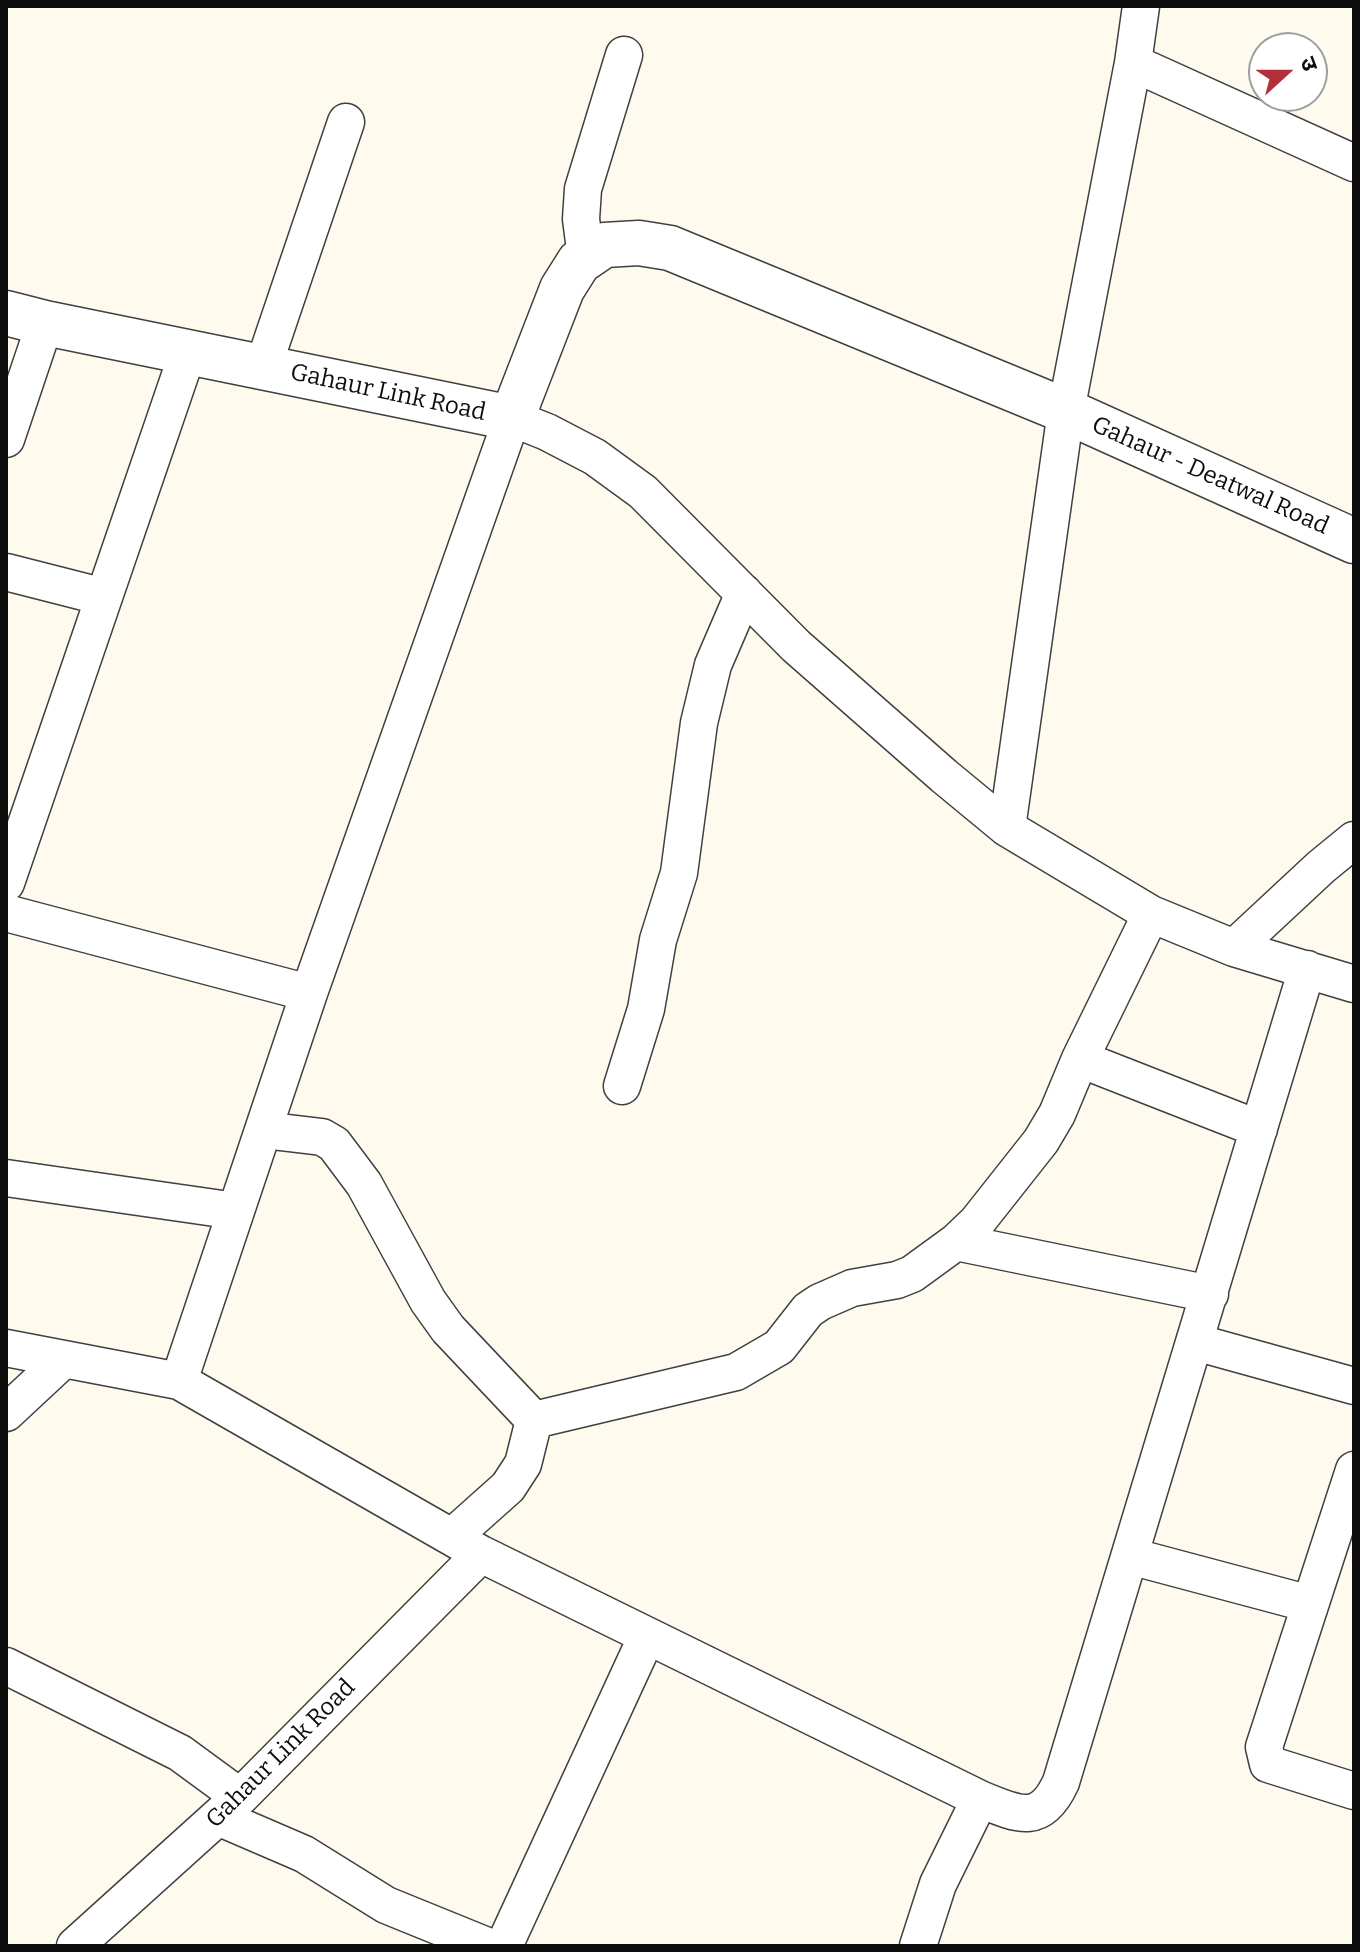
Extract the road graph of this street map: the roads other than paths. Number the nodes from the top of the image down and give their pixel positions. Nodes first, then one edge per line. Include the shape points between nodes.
1 (1141, 6) edge
2 (624, 55) dead end
3 (1133, 63) junction
4 (346, 122) dead end
5 (1354, 163) edge
6 (586, 257) junction
7 (26, 318) edge
8 (188, 352) junction
9 (263, 367) junction
10 (1066, 411) junction
11 (512, 418) junction
12 (6, 439) edge
13 (1354, 541) edge
14 (6, 572) edge
15 (744, 593) junction
16 (104, 597) junction
17 (1007, 828) junction
18 (1354, 840) edge
19 (6, 883) edge
20 (6, 913) edge
21 (1151, 914) junction
22 (1234, 948) junction
23 (1307, 969) junction
24 (1354, 984) edge
25 (309, 993) junction
26 (1080, 1059) junction
27 (622, 1086) dead end
28 (1259, 1129) junction
29 (263, 1130) junction
30 (6, 1178) edge
31 (236, 1211) junction
32 (956, 1242) junction
33 (1210, 1294) junction
34 (1195, 1342) junction
35 (6, 1348) edge
36 (64, 1359) junction
37 (179, 1381) junction
38 (1354, 1386) edge
39 (6, 1413) edge
40 (534, 1420) junction
41 (1354, 1470) edge
42 (466, 1546) junction
43 (1130, 1556) junction
44 (1310, 1604) junction
45 (647, 1636) junction
46 (6, 1666) edge
47 (1354, 1791) edge
48 (980, 1799) junction
49 (229, 1807) junction
50 (75, 1946) edge
51 (487, 1946) edge
52 (504, 1946) edge
53 (918, 1946) edge

1 - 3 street
2 - 6 street via 583,189
3 - 5 street
3 - 10 street
4 - 9 street
6 - 10 street via 604,245 621,243 670,248
6 - 11 street, Gahaur Link Road via 568,275
7 - 8 street, Gahaur Link Road
7 - 12 street
8 - 9 street, Gahaur Link Road
8 - 16 street
9 - 11 street, Gahaur Link Road
10 - 13 street, Gahaur - Deatwal Road
10 - 17 street
11 - 15 street via 595,457 643,492
11 - 25 street
14 - 16 street
15 - 17 street via 796,646
15 - 27 street via 713,665 699,723 679,873
16 - 19 street
17 - 21 street
18 - 22 street
20 - 25 street
21 - 22 street
21 - 26 street
22 - 23 street
23 - 24 street
23 - 28 street
25 - 29 street
26 - 28 street
26 - 32 street via 1041,1141
28 - 33 street
29 - 31 street
29 - 40 street via 322,1137 334,1144 364,1184 448,1329
30 - 31 street
31 - 37 street
32 - 33 street
32 - 40 street via 912,1274 852,1288 820,1302 779,1347 736,1372
33 - 34 street
34 - 38 street
34 - 43 street
35 - 36 street
36 - 37 street
36 - 39 street
37 - 42 street
40 - 42 street, Gahaur Link Road via 523,1464
41 - 44 street
42 - 45 street
42 - 49 street, Gahaur Link Road
43 - 44 street
43 - 48 street via 1053,1799 1041,1810 1026,1813
44 - 47 street via 1265,1756 1268,1764
45 - 48 street
45 - 52 street
46 - 49 street via 180,1753
48 - 53 street via 938,1884
49 - 50 street, Gahaur Link Road
49 - 51 street via 386,1905

